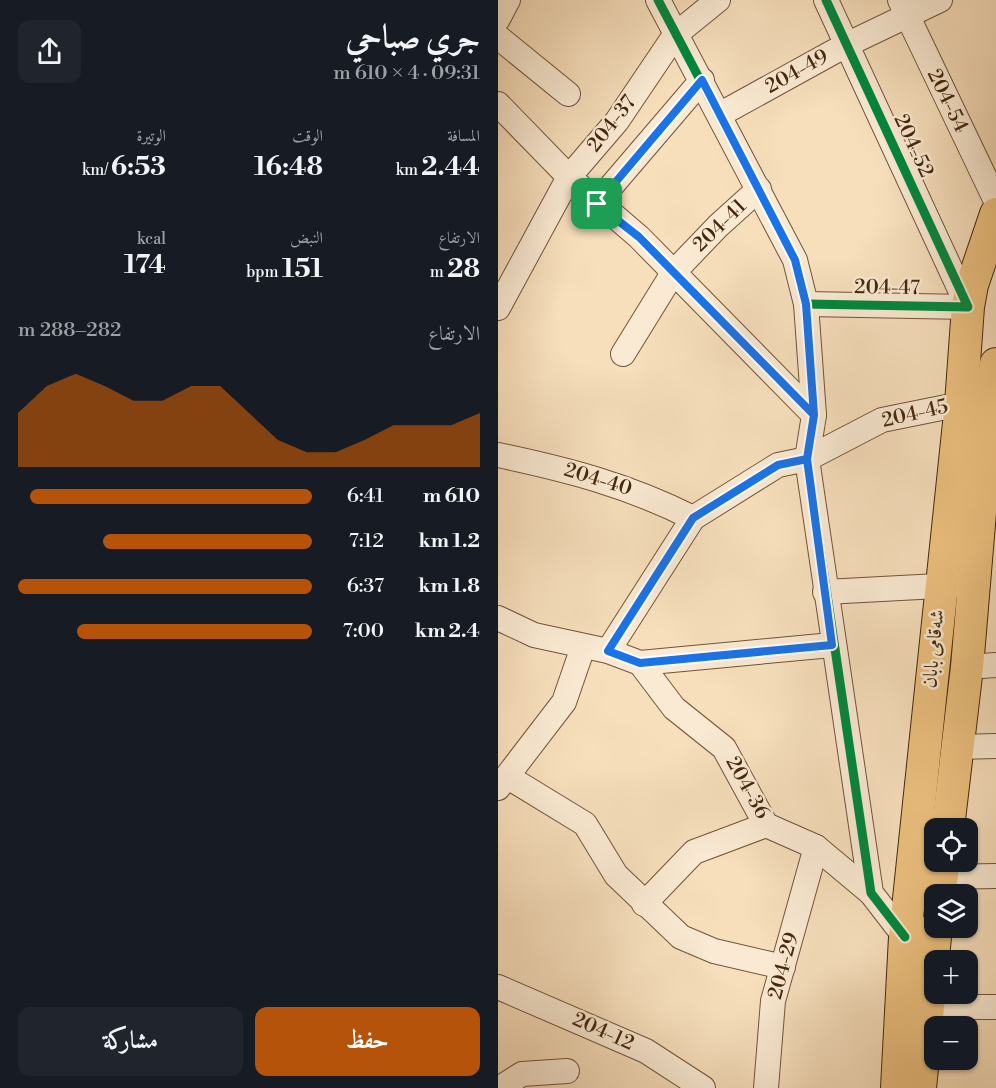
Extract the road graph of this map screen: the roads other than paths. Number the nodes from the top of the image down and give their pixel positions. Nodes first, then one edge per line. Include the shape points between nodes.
1 (508, 0) edge
2 (658, 0) edge
3 (718, 0) edge
4 (826, 0) edge
5 (940, 0) edge
6 (903, 9) edge
7 (498, 19) edge
8 (675, 35) junction
9 (498, 37) edge
10 (846, 45) junction
11 (702, 80) junction
12 (568, 94) dead end
13 (498, 104) edge
14 (719, 115) junction
15 (569, 177) junction
16 (759, 189) junction
17 (996, 201) edge
18 (597, 204) junction
19 (996, 214) edge
20 (673, 273) junction
21 (806, 304) junction
22 (968, 307) junction
23 (498, 309) edge
24 (622, 354) dead end
25 (996, 364) edge
26 (961, 404) junction
27 (814, 415) junction
28 (498, 455) edge
29 (807, 459) junction
30 (693, 518) junction
31 (982, 566) edge
32 (942, 572) junction
33 (825, 592) junction
34 (498, 618) edge
35 (832, 645) junction
36 (584, 647) junction
37 (608, 651) junction
38 (640, 663) junction
39 (982, 666) edge
40 (996, 746) edge
41 (959, 747) junction
42 (503, 783) edge
43 (949, 818) edge
44 (766, 825) junction
45 (816, 847) junction
46 (996, 876) edge
47 (941, 877) edge
48 (871, 893) junction
49 (644, 904) junction
50 (905, 937) junction
51 (935, 938) edge
52 (783, 968) junction
53 (498, 987) edge
54 (927, 1007) junction
55 (996, 1007) edge
56 (567, 1071) dead end
57 (500, 1088) edge
58 (703, 1088) edge
59 (766, 1088) edge
60 (897, 1088) edge
61 (920, 1088) edge

1 - 7 street
2 - 8 street
3 - 8 street, 204-37
4 - 10 street, 204-52
5 - 6 street, 204-49
6 - 10 street, 204-49
6 - 17 street, 204-54
8 - 11 street
8 - 15 street, 204-37 via 617,121
9 - 12 street
10 - 14 street, 204-49
10 - 22 street, 204-52
11 - 14 street
11 - 18 street
13 - 15 street
14 - 16 street
15 - 18 street
15 - 23 street, 204-37
16 - 20 street, 204-41
16 - 21 street via 795,260
18 - 20 street via 639,237
19 - 22 main road, شەقامی بابان
20 - 24 street, 204-41
20 - 27 street
21 - 22 street, 204-47
21 - 27 street
22 - 26 main road, شەقامی بابان
25 - 31 main road via 988,417
26 - 29 street, 204-45 via 882,420
26 - 32 main road, شەقامی بابان
27 - 29 street
28 - 30 street, 204-40 via 604,480 654,498
29 - 30 street, 204-45 via 778,465
29 - 33 street
30 - 37 street
31 - 32 street
31 - 39 main road
32 - 33 street
32 - 50 main road, شەقامی بابان
33 - 35 street
34 - 36 street via 534,635
35 - 38 street
35 - 48 street
36 - 37 street
36 - 42 street via 564,702
37 - 38 street
38 - 44 street, 204-36 via 674,708 724,748
39 - 41 main road
40 - 41 street
41 - 43 main road
42 - 49 street via 585,825 616,875
44 - 45 street, 204-36
44 - 49 street via 693,852
45 - 48 street, 204-36
45 - 52 street, 204-29
46 - 47 street
48 - 50 street, 204-36
49 - 52 street via 681,937 714,951
50 - 60 main road, شەقامی بابان
51 - 54 main road
52 - 59 street, 204-29 via 773,1001
53 - 58 street, 204-12 via 646,1051
54 - 55 street
54 - 61 main road
56 - 57 street via 522,1074

